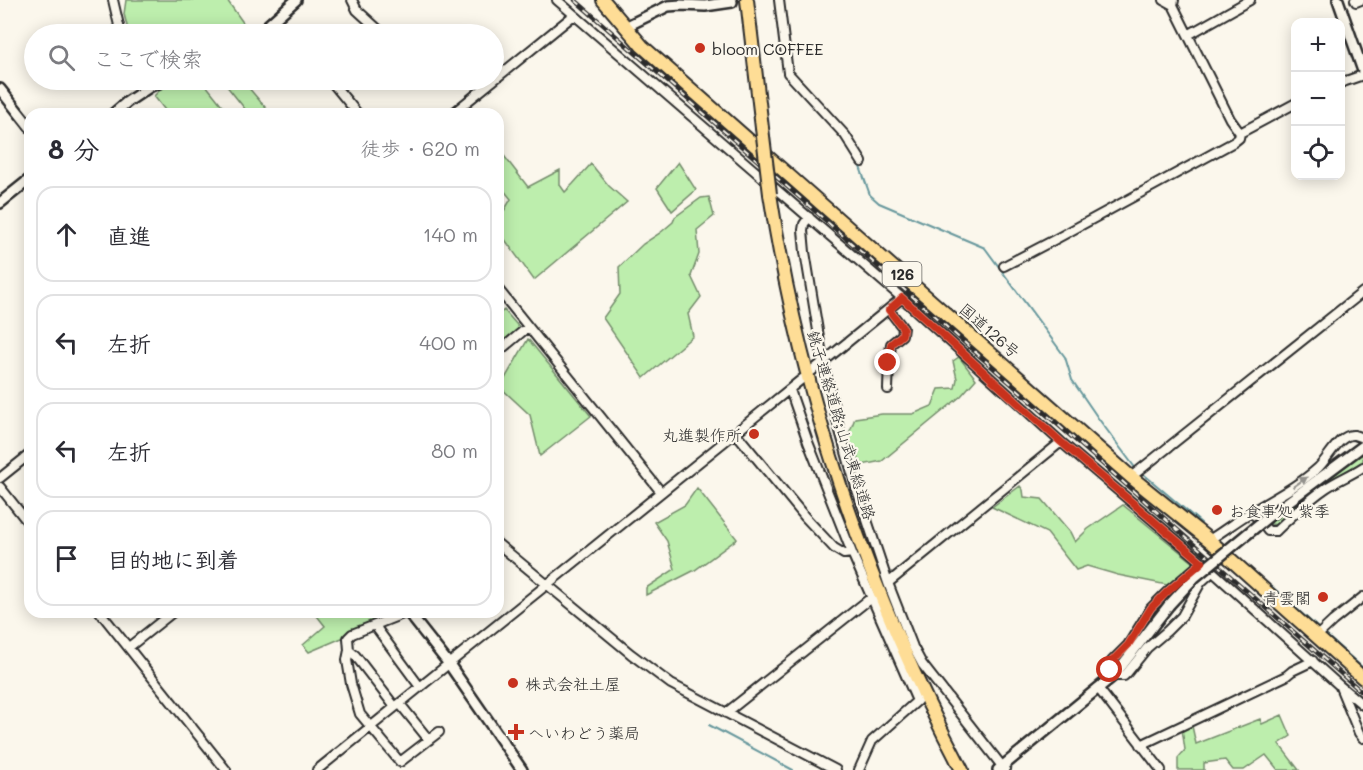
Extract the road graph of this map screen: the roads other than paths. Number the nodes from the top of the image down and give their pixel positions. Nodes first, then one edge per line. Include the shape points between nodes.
1 (113, 0) edge
2 (296, 0) edge
3 (352, 0) edge
4 (557, 0) edge
5 (603, 0) edge
6 (747, 0) edge
7 (779, 0) edge
8 (1164, 0) edge
9 (1250, 0) edge
10 (1338, 0) edge
11 (1355, 0) edge
12 (1361, 0) edge
13 (732, 2) dead end
14 (666, 3) edge
15 (1173, 3) edge
16 (574, 15) junction
17 (119, 24) edge
18 (273, 24) edge
19 (372, 24) edge
20 (625, 27) junction
21 (1188, 35) junction
22 (1361, 58) edge
23 (504, 72) edge
24 (1363, 73) edge
25 (1345, 81) edge
26 (0, 88) edge
27 (140, 90) edge
28 (338, 90) edge
29 (482, 90) edge
30 (1291, 106) edge
31 (120, 108) edge
32 (353, 108) edge
33 (459, 108) edge
34 (24, 119) edge
35 (1240, 133) junction
36 (862, 162) dead end
37 (24, 184) edge
38 (0, 203) edge
39 (809, 217) junction
40 (1004, 266) dead end
41 (1363, 292) edge
42 (504, 297) edge
43 (902, 298) junction
44 (889, 310) junction
45 (528, 327) junction
46 (504, 347) edge
47 (823, 362) junction
48 (812, 371) dead end
49 (802, 379) dead end
50 (888, 389) dead end
51 (790, 390) junction
52 (735, 432) junction
53 (1363, 438) edge
54 (1061, 442) junction
55 (1363, 446) edge
56 (24, 459) edge
57 (1363, 467) edge
58 (1137, 472) junction
59 (0, 478) edge
60 (0, 487) edge
61 (661, 492) junction
62 (1250, 513) junction
63 (24, 517) edge
64 (1209, 540) junction
65 (504, 549) edge
66 (852, 553) junction
67 (1202, 562) junction
68 (1212, 572) junction
69 (888, 583) junction
70 (547, 584) junction
71 (872, 597) junction
72 (1363, 597) edge
73 (105, 618) edge
74 (165, 618) edge
75 (393, 618) edge
76 (413, 618) edge
77 (376, 625) junction
78 (1320, 633) junction
79 (129, 647) junction
80 (349, 650) junction
81 (1313, 661) junction
82 (448, 664) junction
83 (1113, 676) junction
84 (1363, 678) edge
85 (1340, 686) junction
86 (420, 687) junction
87 (1098, 688) junction
88 (397, 705) junction
89 (1363, 705) edge
90 (726, 713) junction
91 (371, 727) junction
92 (439, 732) dead end
93 (1363, 738) edge
94 (429, 740) junction
95 (1141, 745) junction
96 (223, 769) edge
97 (1002, 769) edge
98 (317, 770) edge
99 (522, 770) edge
100 (836, 770) edge
101 (859, 770) edge
102 (962, 770) edge
103 (1161, 770) edge

1 - 17 street
2 - 18 street
3 - 19 street
4 - 16 street
5 - 20 highway, 国道126号 / 126
6 - 102 highway, 銚子連絡道路;山武東総道路, bridge via 770,195 811,392 843,494 882,597
7 - 36 street via 788,74 845,135
8 - 15 street
9 - 21 street
10 - 22 street
11 - 12 street
13 - 14 street via 705,6
14 - 20 street
15 - 21 street
16 - 23 street
16 - 39 street
20 - 58 highway, 国道126号 / 126
21 - 35 street
22 - 24 street
24 - 25 street
26 - 34 street
27 - 31 street
28 - 32 street
29 - 33 street
30 - 35 street
35 - 40 street via 1234,142
37 - 38 street
39 - 43 street
39 - 47 street via 803,230 805,252
41 - 58 street
42 - 45 street
43 - 44 street
43 - 54 street
44 - 47 street
44 - 50 street via 903,328 902,335 891,344
45 - 46 street
45 - 61 street
47 - 48 street
47 - 69 street via 855,488
49 - 51 street
51 - 52 street
51 - 66 street
52 - 61 street
52 - 66 street via 834,548 840,553
62 -> 53 street via 1321,466 1338,442 1353,434
54 - 67 street
54 - 69 street
55 - 83 street, bridge via 1195,577
56 - 59 street
57 - 62 street via 1327,487 1275,531 1269,531
58 - 64 highway, 国道126号 / 126
60 - 63 street
61 - 70 street
62 - 64 street
64 - 78 highway, 国道126号 / 126
65 - 70 street
66 - 71 street
67 - 68 street
67 - 83 street via 1151,608 1128,645 1112,661
68 - 81 street
68 - 83 street via 1201,582 1182,616 1137,658 1124,676
69 - 97 street via 922,664
70 - 82 street
70 - 90 street via 671,684
71 - 90 street
71 - 101 street via 917,701 872,741
72 - 78 street
73 - 79 street
74 - 79 street
75 - 77 street
76 - 82 street
77 - 80 street via 352,634 348,638
77 - 86 street
78 - 84 highway, 国道126号 / 126
79 - 96 street
80 - 88 street
80 - 91 street via 351,684 360,714
81 - 85 street
81 - 95 street
82 - 86 street
82 - 99 street
83 - 87 street
85 - 89 street
85 - 93 street
86 - 88 street
87 - 95 street
87 - 97 street
88 - 91 street
88 - 94 street
90 - 100 street
91 - 94 street via 400,762
91 - 98 street
92 - 94 street
95 - 103 street

